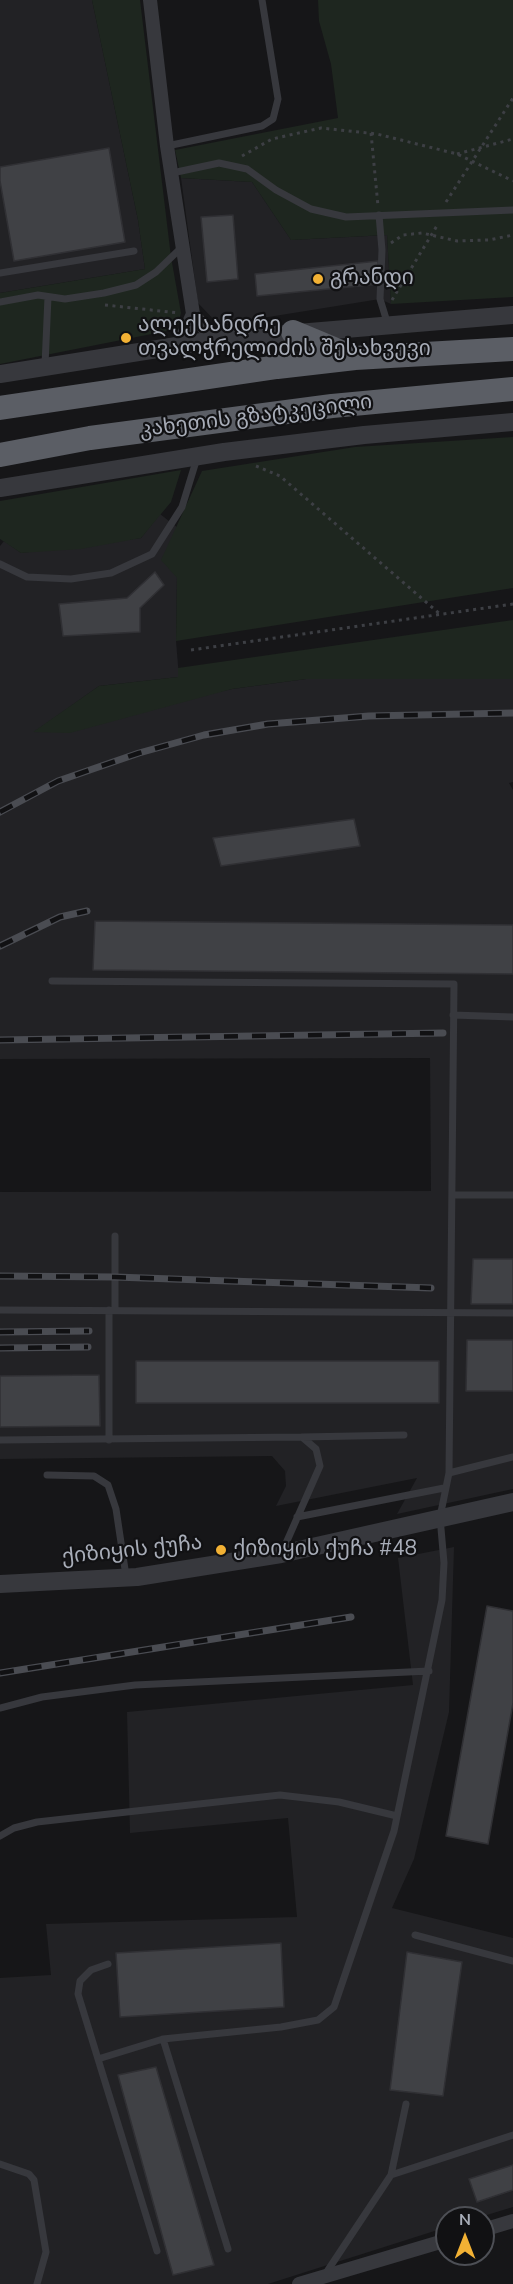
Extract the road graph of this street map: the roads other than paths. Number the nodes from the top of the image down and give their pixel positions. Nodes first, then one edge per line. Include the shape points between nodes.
1 (150, 0) edge
2 (262, 0) edge
3 (167, 146) junction
4 (172, 173) junction
5 (513, 210) edge
6 (379, 215) junction
7 (183, 246) junction
8 (134, 251) dead end
9 (0, 273) edge
10 (48, 297) junction
11 (0, 302) edge
12 (193, 314) junction
13 (513, 315) edge
14 (389, 327) junction
15 (293, 332) junction
16 (214, 340) junction
17 (179, 345) junction
18 (513, 349) edge
19 (355, 358) junction
20 (45, 365) junction
21 (0, 374) edge
22 (513, 389) edge
23 (0, 408) edge
24 (513, 422) edge
25 (0, 455) edge
26 (197, 458) junction
27 (0, 488) edge
28 (0, 564) edge
29 (52, 981) dead end
30 (453, 1015) junction
31 (513, 1017) edge
32 (452, 1195) junction
33 (513, 1195) edge
34 (116, 1236) dead end
35 (0, 1310) edge
36 (112, 1310) junction
37 (451, 1312) junction
38 (513, 1313) edge
39 (404, 1436) dead end
40 (302, 1437) junction
41 (0, 1440) edge
42 (109, 1440) junction
43 (513, 1457) edge
44 (449, 1473) junction
45 (47, 1475) dead end
46 (444, 1488) junction
47 (513, 1502) edge
48 (297, 1517) junction
49 (440, 1517) junction
50 (281, 1554) junction
51 (126, 1578) junction
52 (0, 1584) edge
53 (429, 1671) junction
54 (0, 1708) edge
55 (397, 1816) junction
56 (0, 1836) edge
57 (415, 1935) dead end
58 (513, 1960) edge
59 (108, 1964) dead end
60 (163, 2039) junction
61 (98, 2059) junction
62 (406, 2104) dead end
63 (513, 2134) edge
64 (0, 2164) edge
65 (391, 2175) junction
66 (513, 2222) edge
67 (495, 2227) edge
68 (435, 2243) edge
69 (228, 2249) dead end
70 (158, 2251) dead end
71 (326, 2274) junction
72 (37, 2284) edge
73 (299, 2284) edge

1 - 3 street
2 - 3 lane via 278,99 273,119 262,126
3 - 4 street
4 - 6 lane via 219,163 247,169 311,210 346,217
4 - 7 street
5 - 6 lane
6 - 14 lane via 380,299
7 - 10 lane via 136,285 88,296
7 - 12 street
8 - 9 lane
10 - 11 lane
10 - 20 lane
12 - 16 street
12 - 17 street
13 - 14 street
14 - 15 street
15 - 16 street
15 - 19 highway
16 - 17 street
17 - 20 street
18 - 19 highway
19 - 23 highway via 195,377
20 - 21 street
22 - 25 highway, კახეთის გზატკეცილი via 332,406 90,438
24 - 26 street, კახეთის გზატკეცილი via 364,435
26 - 27 street, კახეთის გზატკეცილი
26 - 28 lane via 182,507 152,554 111,573 71,579 27,577
29 - 30 lane via 454,984
30 - 31 lane
30 - 32 lane
32 - 33 lane
32 - 37 lane
34 - 36 lane
35 - 36 lane
36 - 37 lane
36 - 42 lane
37 - 38 lane
37 - 44 lane
39 - 40 lane
40 - 42 lane
40 - 48 lane via 316,1449 320,1466
41 - 42 lane
43 - 44 lane
44 - 46 lane
45 - 51 lane via 94,1476 108,1485 117,1509
46 - 48 lane
46 - 49 lane
47 - 49 street, ქიზიყის ქუჩა
48 - 50 lane
49 - 50 street, ქიზიყის ქუჩა
49 - 53 lane via 442,1600
50 - 51 street, ქიზიყის ქუჩა
51 - 52 street, ქიზიყის ქუჩა
53 - 54 lane via 135,1685 42,1697
53 - 55 lane
55 - 56 lane via 339,1802 280,1795 37,1822
55 - 60 lane via 334,2007 318,2020 281,2027
57 - 58 lane
59 - 61 lane via 91,1970 80,1981 78,1994
60 - 61 lane
60 - 69 lane
61 - 70 lane
62 - 65 lane
63 - 65 lane
64 - 72 lane via 29,2174 34,2180 46,2252
65 - 71 lane
66 - 67 street
68 - 71 street
71 - 73 street

